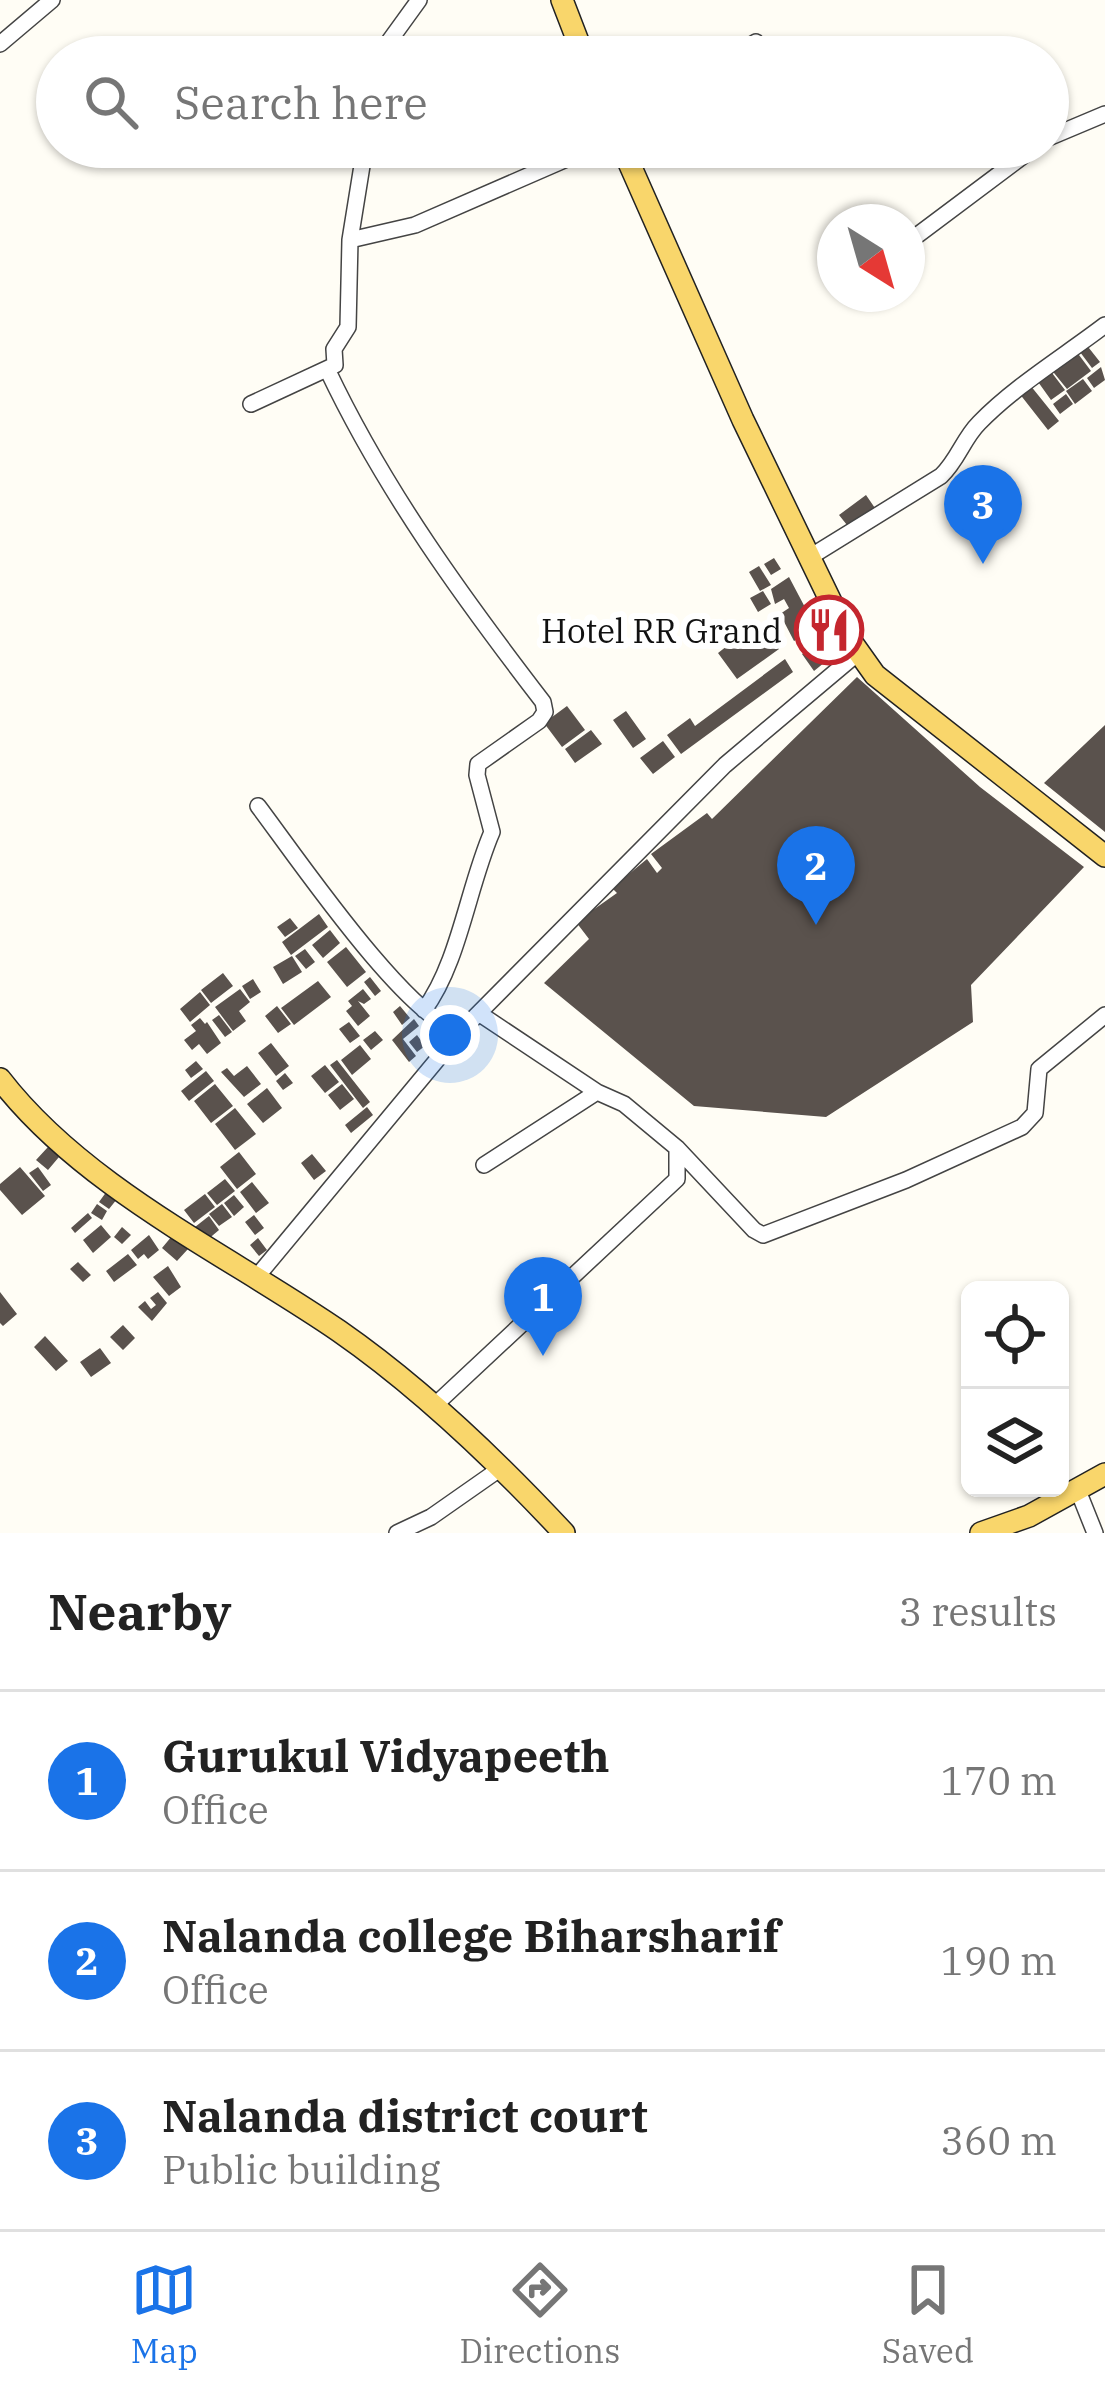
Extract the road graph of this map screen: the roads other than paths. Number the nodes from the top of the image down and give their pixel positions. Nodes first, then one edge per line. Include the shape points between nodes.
1 (52, 0) edge
2 (419, 0) edge
3 (566, 1) edge
4 (393, 36) edge
5 (577, 36) edge
6 (0, 44) edge
7 (1105, 114) edge
8 (1069, 129) edge
9 (362, 168) edge
10 (545, 168) edge
11 (631, 168) edge
12 (1007, 168) edge
13 (925, 230) edge
14 (350, 240) junction
15 (1105, 325) edge
16 (328, 371) junction
17 (250, 404) dead end
18 (810, 557) junction
19 (859, 652) junction
20 (258, 806) dead end
21 (1105, 856) edge
22 (424, 1010) junction
23 (480, 1014) junction
24 (1105, 1015) edge
25 (461, 1031) junction
26 (0, 1079) edge
27 (597, 1092) junction
28 (677, 1148) junction
29 (484, 1165) dead end
30 (255, 1279) junction
31 (434, 1406) junction
32 (501, 1468) junction
33 (1105, 1474) edge
34 (1077, 1488) junction
35 (397, 1533) edge
36 (565, 1533) edge
37 (981, 1533) edge
38 (1095, 1533) edge

1 - 6 street
2 - 4 street
3 - 5 main road
7 - 8 street
9 - 14 street
10 - 14 street via 415,225
11 - 18 main road
12 - 13 street
14 - 16 street via 348,327
15 - 18 street via 991,412 941,476
16 - 17 street
16 - 22 street via 455,589 545,712 478,764 492,832 441,984
18 - 19 main road
19 - 21 main road via 875,675
19 - 23 street via 724,765
20 - 22 street
22 - 25 street
23 - 25 street
23 - 27 street
24 - 28 street via 1039,1069 1035,1113 1022,1127 763,1235
25 - 30 street
26 - 30 main road via 80,1160
27 - 28 street
27 - 29 street
28 - 31 street via 676,1178
30 - 31 main road via 340,1331
31 - 32 main road
32 - 35 street
32 - 36 main road
33 - 34 main road
34 - 37 main road
34 - 38 street

